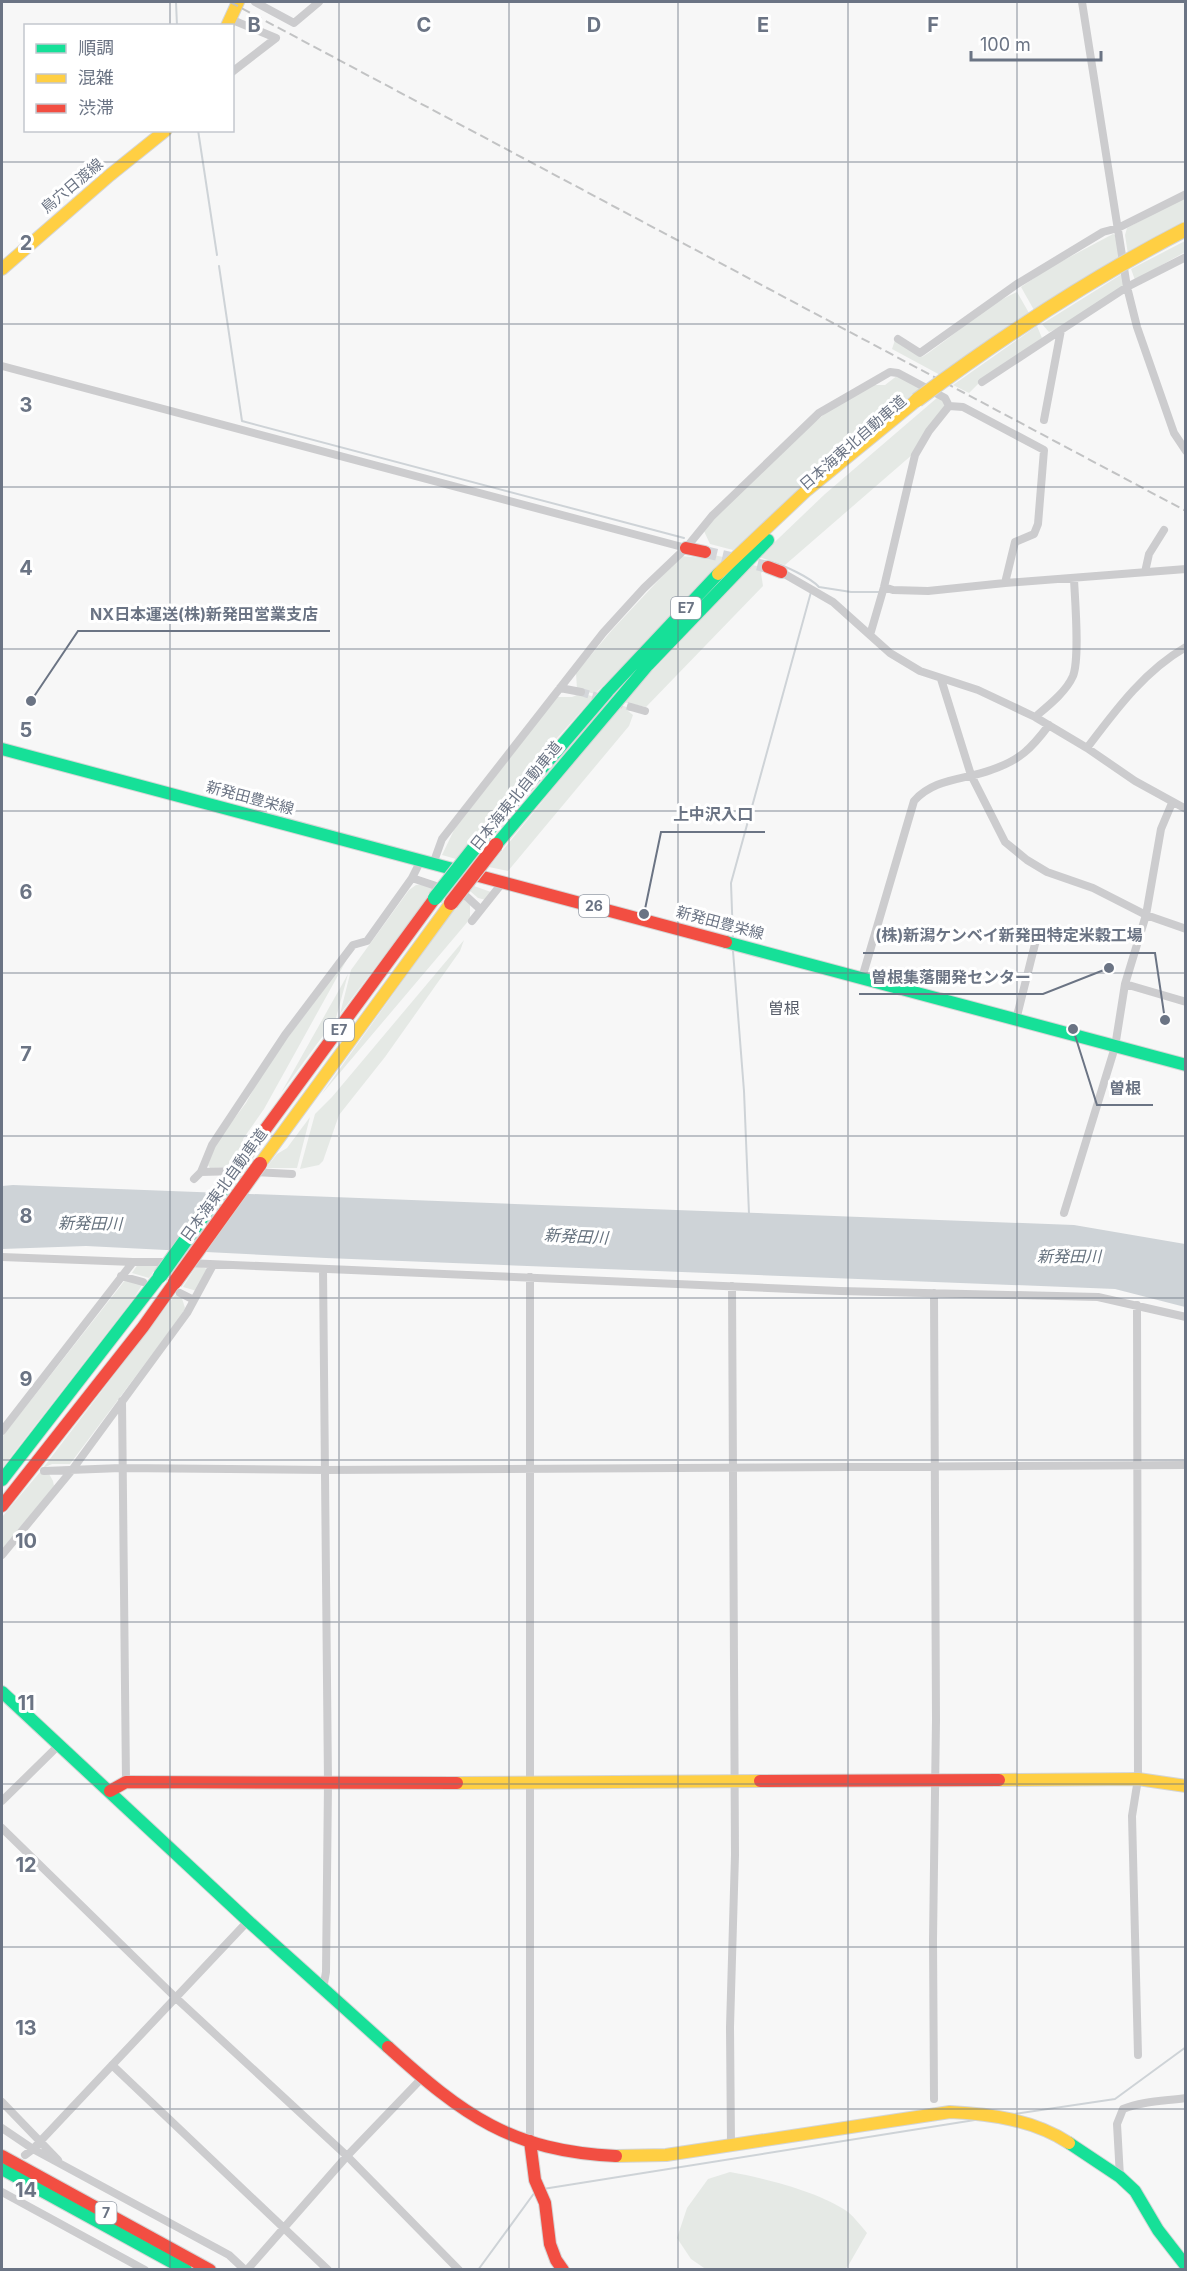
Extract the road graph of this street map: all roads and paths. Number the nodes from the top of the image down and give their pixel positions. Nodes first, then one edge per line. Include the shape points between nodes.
1 (238, 2) edge
2 (255, 2) edge
3 (319, 2) edge
4 (1082, 2) edge
5 (229, 22) edge
6 (234, 70) edge
7 (164, 132) edge
8 (1185, 194) edge
9 (1118, 228) junction
10 (1185, 229) edge
11 (1185, 237) edge
12 (1185, 257) edge
13 (2, 268) edge
14 (1127, 287) junction
15 (1061, 330) junction
16 (898, 339) dead end
17 (2, 366) edge
18 (982, 382) dead end
19 (919, 402) junction
20 (949, 406) junction
21 (1044, 420) dead end
22 (1185, 451) edge
23 (1164, 530) dead end
24 (686, 548) junction
25 (705, 552) tunnel mouth
26 (774, 569) tunnel mouth
27 (1185, 569) edge
28 (1145, 572) junction
29 (1074, 579) junction
30 (1005, 583) junction
31 (884, 587) junction
32 (870, 635) junction
33 (1185, 647) edge
34 (941, 679) junction
35 (560, 688) junction
36 (580, 692) tunnel mouth
37 (631, 707) tunnel mouth
38 (645, 711) dead end
39 (1035, 717) junction
40 (1049, 725) junction
41 (1087, 748) junction
42 (2, 749) edge
43 (971, 775) junction
44 (1172, 803) junction
45 (1185, 809) edge
46 (427, 863) junction
47 (412, 878) junction
48 (502, 882) junction
49 (480, 909) junction
50 (1146, 915) junction
51 (472, 921) dead end
52 (1185, 929) edge
53 (1037, 936) dead end
54 (862, 978) junction
55 (1125, 984) junction
56 (1185, 1002) edge
57 (1016, 1020) junction
58 (1115, 1047) junction
59 (1185, 1065) edge
60 (201, 1172) junction
61 (292, 1174) dead end
62 (194, 1179) dead end
63 (1064, 1213) dead end
64 (2, 1257) edge
65 (133, 1262) junction
66 (213, 1265) junction
67 (323, 1269) junction
68 (121, 1276) junction
69 (530, 1277) junction
70 (143, 1282) dead end
71 (732, 1286) junction
72 (177, 1287) junction
73 (934, 1293) junction
74 (194, 1300) junction
75 (1137, 1305) junction
76 (1185, 1317) edge
77 (122, 1401) junction
78 (2, 1431) edge
79 (1139, 1465) junction
80 (1185, 1465) edge
81 (935, 1466) junction
82 (530, 1467) junction
83 (734, 1467) junction
84 (122, 1468) junction
85 (72, 1470) junction
86 (325, 1470) junction
87 (44, 1471) dead end
88 (2, 1480) edge
89 (2, 1506) edge
90 (2, 1555) edge
91 (2, 1692) edge
92 (60, 1744) junction
93 (1138, 1779) junction
94 (936, 1780) junction
95 (735, 1781) junction
96 (126, 1782) junction
97 (328, 1783) junction
98 (530, 1783) junction
99 (1185, 1786) edge
100 (110, 1791) junction
101 (2, 1801) edge
102 (2, 1828) edge
103 (248, 1921) junction
104 (323, 1989) junction
105 (176, 1998) junction
106 (1138, 2055) dead end
107 (112, 2065) junction
108 (422, 2078) junction
109 (1185, 2098) edge
110 (934, 2099) dead end
111 (2, 2102) edge
112 (2, 2128) edge
113 (41, 2141) junction
114 (530, 2141) junction
115 (731, 2145) junction
116 (33, 2149) junction
117 (25, 2155) dead end
118 (2, 2156) edge
119 (347, 2156) junction
120 (60, 2163) junction
121 (2, 2169) edge
122 (2, 2175) edge
123 (1120, 2176) junction
124 (2, 2192) edge
125 (60, 2200) junction
126 (284, 2228) junction
127 (1185, 2266) edge
128 (145, 2270) edge
129 (186, 2270) edge
130 (210, 2270) edge
131 (246, 2270) edge
132 (328, 2270) edge
133 (459, 2270) edge
134 (563, 2270) edge

1 - 5 main road
2 - 3 street via 294,23
4 - 9 street
5 - 6 street via 276,38
7 - 13 main road, 鳥穴日渡線
8 - 9 street
9 - 14 street
9 - 16 street via 1103,232 1017,284 920,352
10 - 19 main road, 日本海東北自動車道 / E7, bridge via 1040,312
11 - 19 main road, 日本海東北自動車道 / E7 via 1051,313
12 - 14 street
14 - 15 street
14 - 22 street via 1174,434
15 - 18 street
15 - 21 street
17 - 24 street
19 - 72 main road, 日本海東北自動車道 / E7, bridge via 719,589 600,721 496,845 260,1164
19 - 88 main road, 日本海東北自動車道 / E7, bridge via 801,496 738,554 592,708 435,898 160,1276
20 - 24 street via 945,398 890,372 819,413 712,516
20 - 30 street via 963,407 1044,450 1038,524 1034,534 1014,542
20 - 31 street via 915,455
23 - 28 street via 1149,554
24 - 25 main road
24 - 35 street via 603,633
26 - 32 street via 833,602
27 - 28 street
28 - 29 street
29 - 30 street
29 - 39 street via 1073,676
30 - 31 street via 928,591
31 - 32 street
32 - 34 street via 920,671
33 - 41 street via 1131,692
34 - 39 street via 978,690
34 - 43 street
35 - 36 street
35 - 46 street
37 - 38 street
39 - 40 street
40 - 41 street
40 - 43 street via 1031,748 1015,760
41 - 44 street
42 - 46 main road, 新発田豊栄線 / 26
43 - 50 street via 1005,842 1027,860
43 - 54 street via 927,788 914,801
44 - 45 street
44 - 50 street via 1161,829
46 - 47 street
46 - 48 main road, 新発田豊栄線 / 26
47 - 49 street via 467,897
47 - 60 street via 367,941 353,945 285,1035 212,1145
48 - 49 street
48 - 54 main road, 新発田豊栄線 / 26
49 - 51 street
50 - 52 street
50 - 55 street
53 - 57 street
54 - 57 main road, 新発田豊栄線 / 26
55 - 56 street
55 - 58 street
57 - 58 main road, 新発田豊栄線 / 26
58 - 59 main road, 新発田豊栄線 / 26
58 - 63 street
60 - 61 street
60 - 62 street
64 - 65 street
65 - 66 street
65 - 68 street
66 - 67 street
66 - 74 street
67 - 69 street
67 - 86 street
68 - 70 street
68 - 78 street
69 - 71 street
69 - 82 street
71 - 73 street
71 - 83 street
72 - 74 street
72 - 89 main road, 日本海東北自動車道 / E7
73 - 75 street via 1098,1297
73 - 81 street
74 - 77 street
75 - 76 street
75 - 79 street
77 - 84 street
77 - 85 street
79 - 80 street
79 - 81 street
79 - 93 street
81 - 83 street
81 - 94 street
82 - 83 street
82 - 86 street
82 - 98 street
83 - 95 street
84 - 85 street
84 - 86 street
84 - 96 street
85 - 87 street
85 - 90 street
86 - 97 street
91 - 92 main road
92 - 100 main road
92 - 101 street
93 - 94 main road
93 - 99 main road
93 - 106 street via 1132,1816
94 - 95 main road
94 - 110 street
95 - 98 main road
95 - 115 street
96 - 97 main road
96 - 100 main road
97 - 98 main road
97 - 104 street
98 - 114 street
100 - 103 main road
102 - 105 street
103 - 104 main road
103 - 105 street
104 - 108 main road
105 - 107 street
105 - 119 street
107 - 113 street
107 - 126 street
108 - 114 main road via 494,2128
108 - 119 street
109 - 123 street via 1122,2109 1117,2124
111 - 113 street
112 - 116 street
113 - 116 street
113 - 120 street
114 - 115 main road via 588,2155 626,2157
114 - 134 main road via 550,2244
115 - 123 main road via 950,2112 991,2114 1061,2138
116 - 117 street
116 - 120 street
118 - 130 main road, 7
119 - 126 street
119 - 133 street
120 - 131 street via 230,2255
121 - 125 main road, 7
122 - 125 main road
123 - 127 main road via 1135,2191
124 - 128 street
125 - 129 main road, 7
126 - 131 street
126 - 132 street

